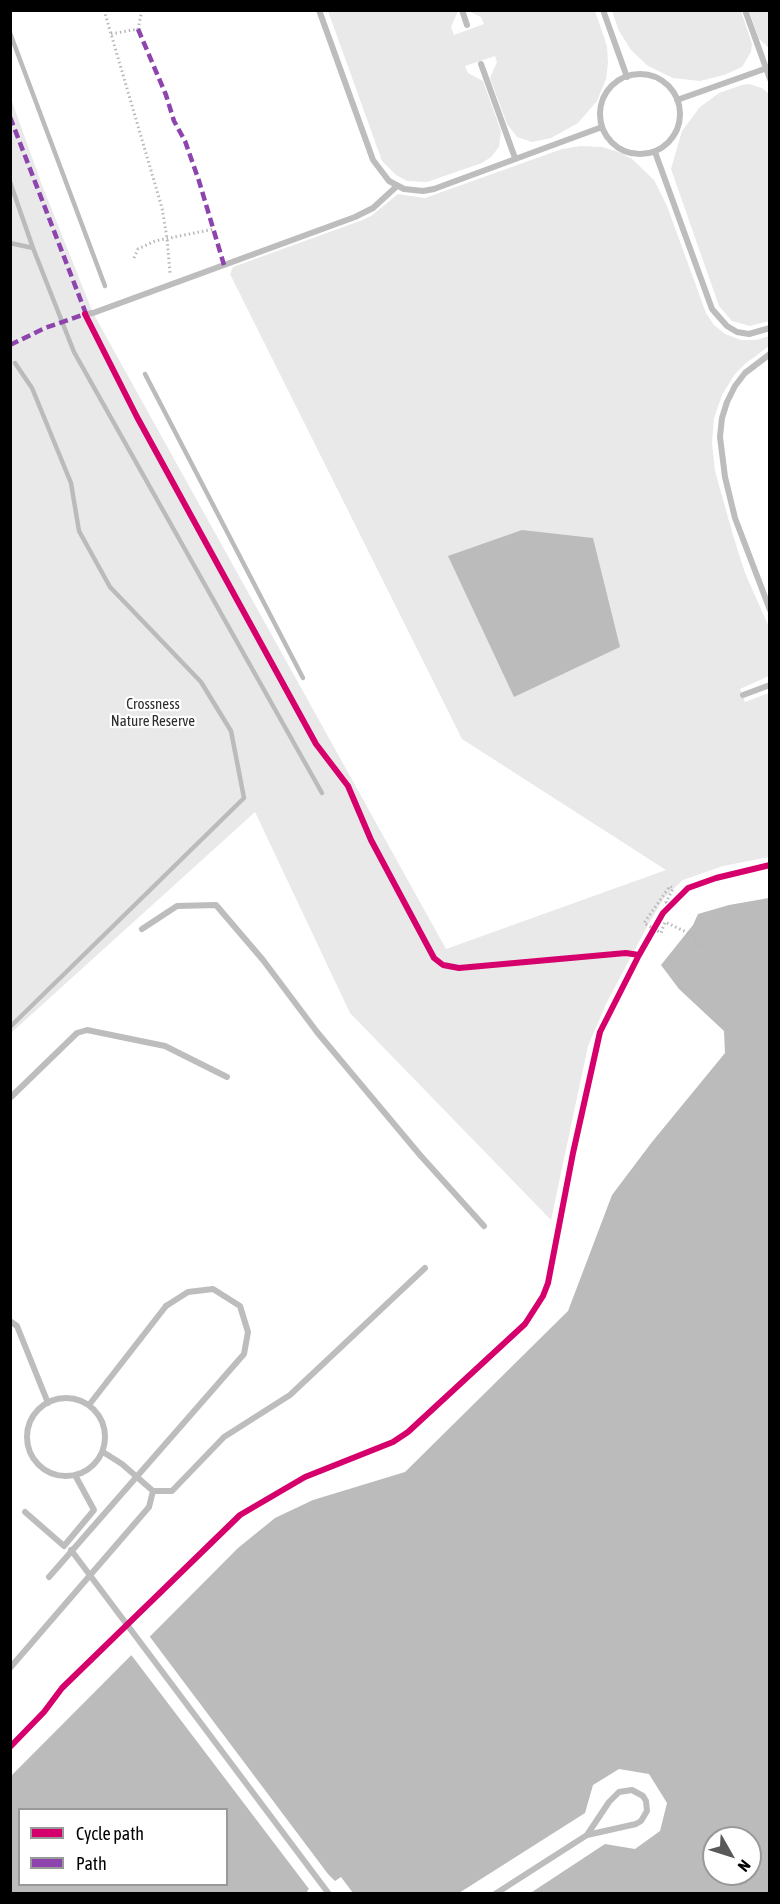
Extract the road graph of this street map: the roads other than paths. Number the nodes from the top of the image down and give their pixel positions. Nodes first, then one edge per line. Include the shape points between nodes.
1 (319, 10) edge
2 (462, 10) edge
3 (603, 10) edge
4 (745, 10) edge
5 (467, 25) dead end
6 (481, 64) dead end
7 (768, 68) edge
8 (627, 77) junction
9 (770, 79) edge
10 (677, 100) junction
11 (602, 127) junction
12 (655, 152) junction
13 (515, 158) junction
14 (396, 186) junction
15 (85, 314) dead end
16 (770, 328) edge
17 (770, 354) edge
18 (770, 610) edge
19 (770, 685) edge
20 (743, 695) dead end
21 (142, 929) dead end
22 (227, 1077) dead end
23 (10, 1098) edge
24 (484, 1226) dead end
25 (425, 1268) dead end
26 (10, 1321) edge
27 (48, 1402) junction
28 (89, 1405) junction
29 (103, 1452) junction
30 (75, 1475) junction
31 (153, 1491) junction
32 (25, 1512) dead end
33 (71, 1550) junction
34 (49, 1577) dead end
35 (10, 1668) edge
36 (587, 1835) junction
37 (329, 1893) edge
38 (495, 1893) edge

1 - 14 lane via 373,160
2 - 5 lane
3 - 8 lane
4 - 7 lane
6 - 13 lane
7 - 9 lane
7 - 10 lane
8 - 10 lane via 644,74 657,78 668,85
8 - 11 lane via 609,90 603,101
10 - 12 lane via 680,122 675,135
11 - 12 lane via 608,138 629,153
11 - 13 lane
12 - 16 lane via 712,309 737,332
13 - 14 lane via 434,189
14 - 15 lane via 365,213
17 - 18 lane via 735,386 724,410 720,437 724,477 735,518
19 - 20 lane
21 - 24 lane via 177,906 216,906 420,1155
22 - 23 lane via 165,1046 87,1030 77,1033
25 - 31 lane via 290,1395 224,1437 172,1491
26 - 27 lane via 17,1326
27 - 28 lane via 77,1399
27 - 30 lane via 34,1413 26,1430 31,1457 49,1473
28 - 29 lane via 101,1417 106,1436
28 - 33 lane, bridge via 166,1306 188,1292 213,1289 240,1306 248,1332 244,1354
29 - 30 lane via 84,1472
29 - 31 lane
30 - 32 lane via 94,1510 64,1546
31 - 35 lane via 149,1507
33 - 34 lane, bridge
33 - 37 lane, bridge
36 - 36 lane via 619,1792 632,1790 643,1796 647,1811 641,1821
36 - 38 lane

